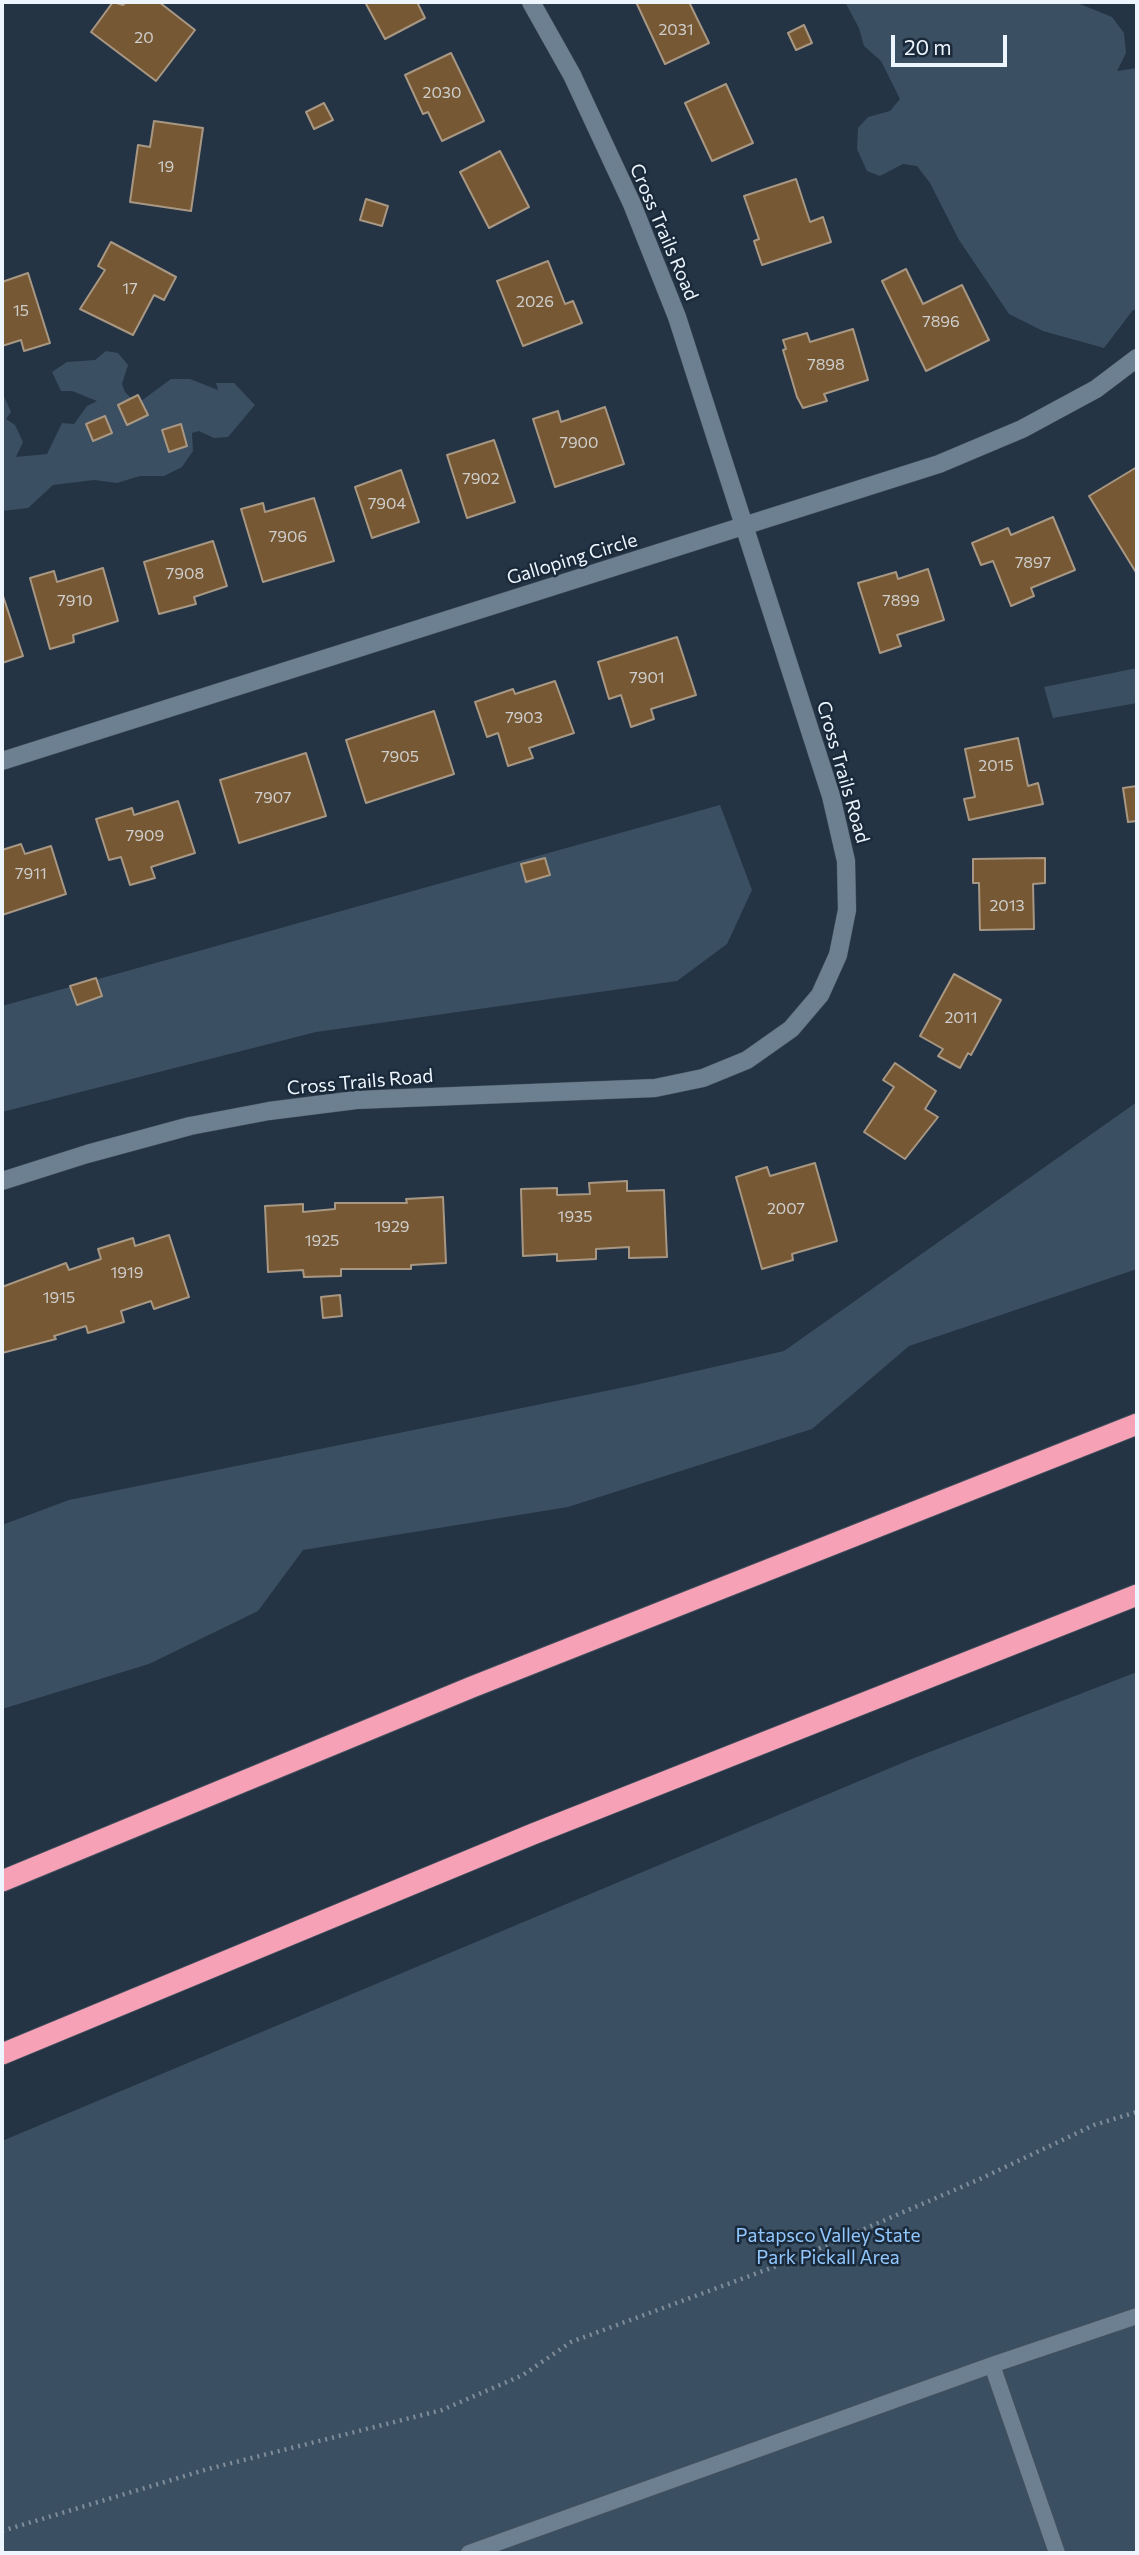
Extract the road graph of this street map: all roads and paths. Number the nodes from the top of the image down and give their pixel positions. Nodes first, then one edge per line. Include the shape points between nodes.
1 (531, 2) edge
2 (1137, 358) edge
3 (744, 526) junction
4 (2, 761) edge
5 (2, 1181) edge
6 (1137, 1424) edge
7 (1137, 1595) edge
8 (2, 1881) edge
9 (2, 2054) edge
10 (1137, 2112) edge
11 (1137, 2316) edge
12 (992, 2365) junction
13 (2, 2531) edge
14 (469, 2553) edge
15 (1057, 2553) edge

1 - 3 street, Cross Trails Road via 572,75 637,216 677,317
2 - 3 street, Galloping Circle via 1096,389 1022,429 939,464
3 - 4 street, Galloping Circle
3 - 5 street, Cross Trails Road via 831,796 846,861 847,910 838,955 820,995 792,1029 747,1060 703,1078 655,1088 356,1100 269,1111 164,1133
6 - 8 highway via 459,1692
7 - 9 highway via 521,1839
10 - 13 path via 1094,2125 790,2261 571,2342 523,2375 442,2410 208,2469
11 - 12 lane
12 - 14 lane
12 - 15 lane

